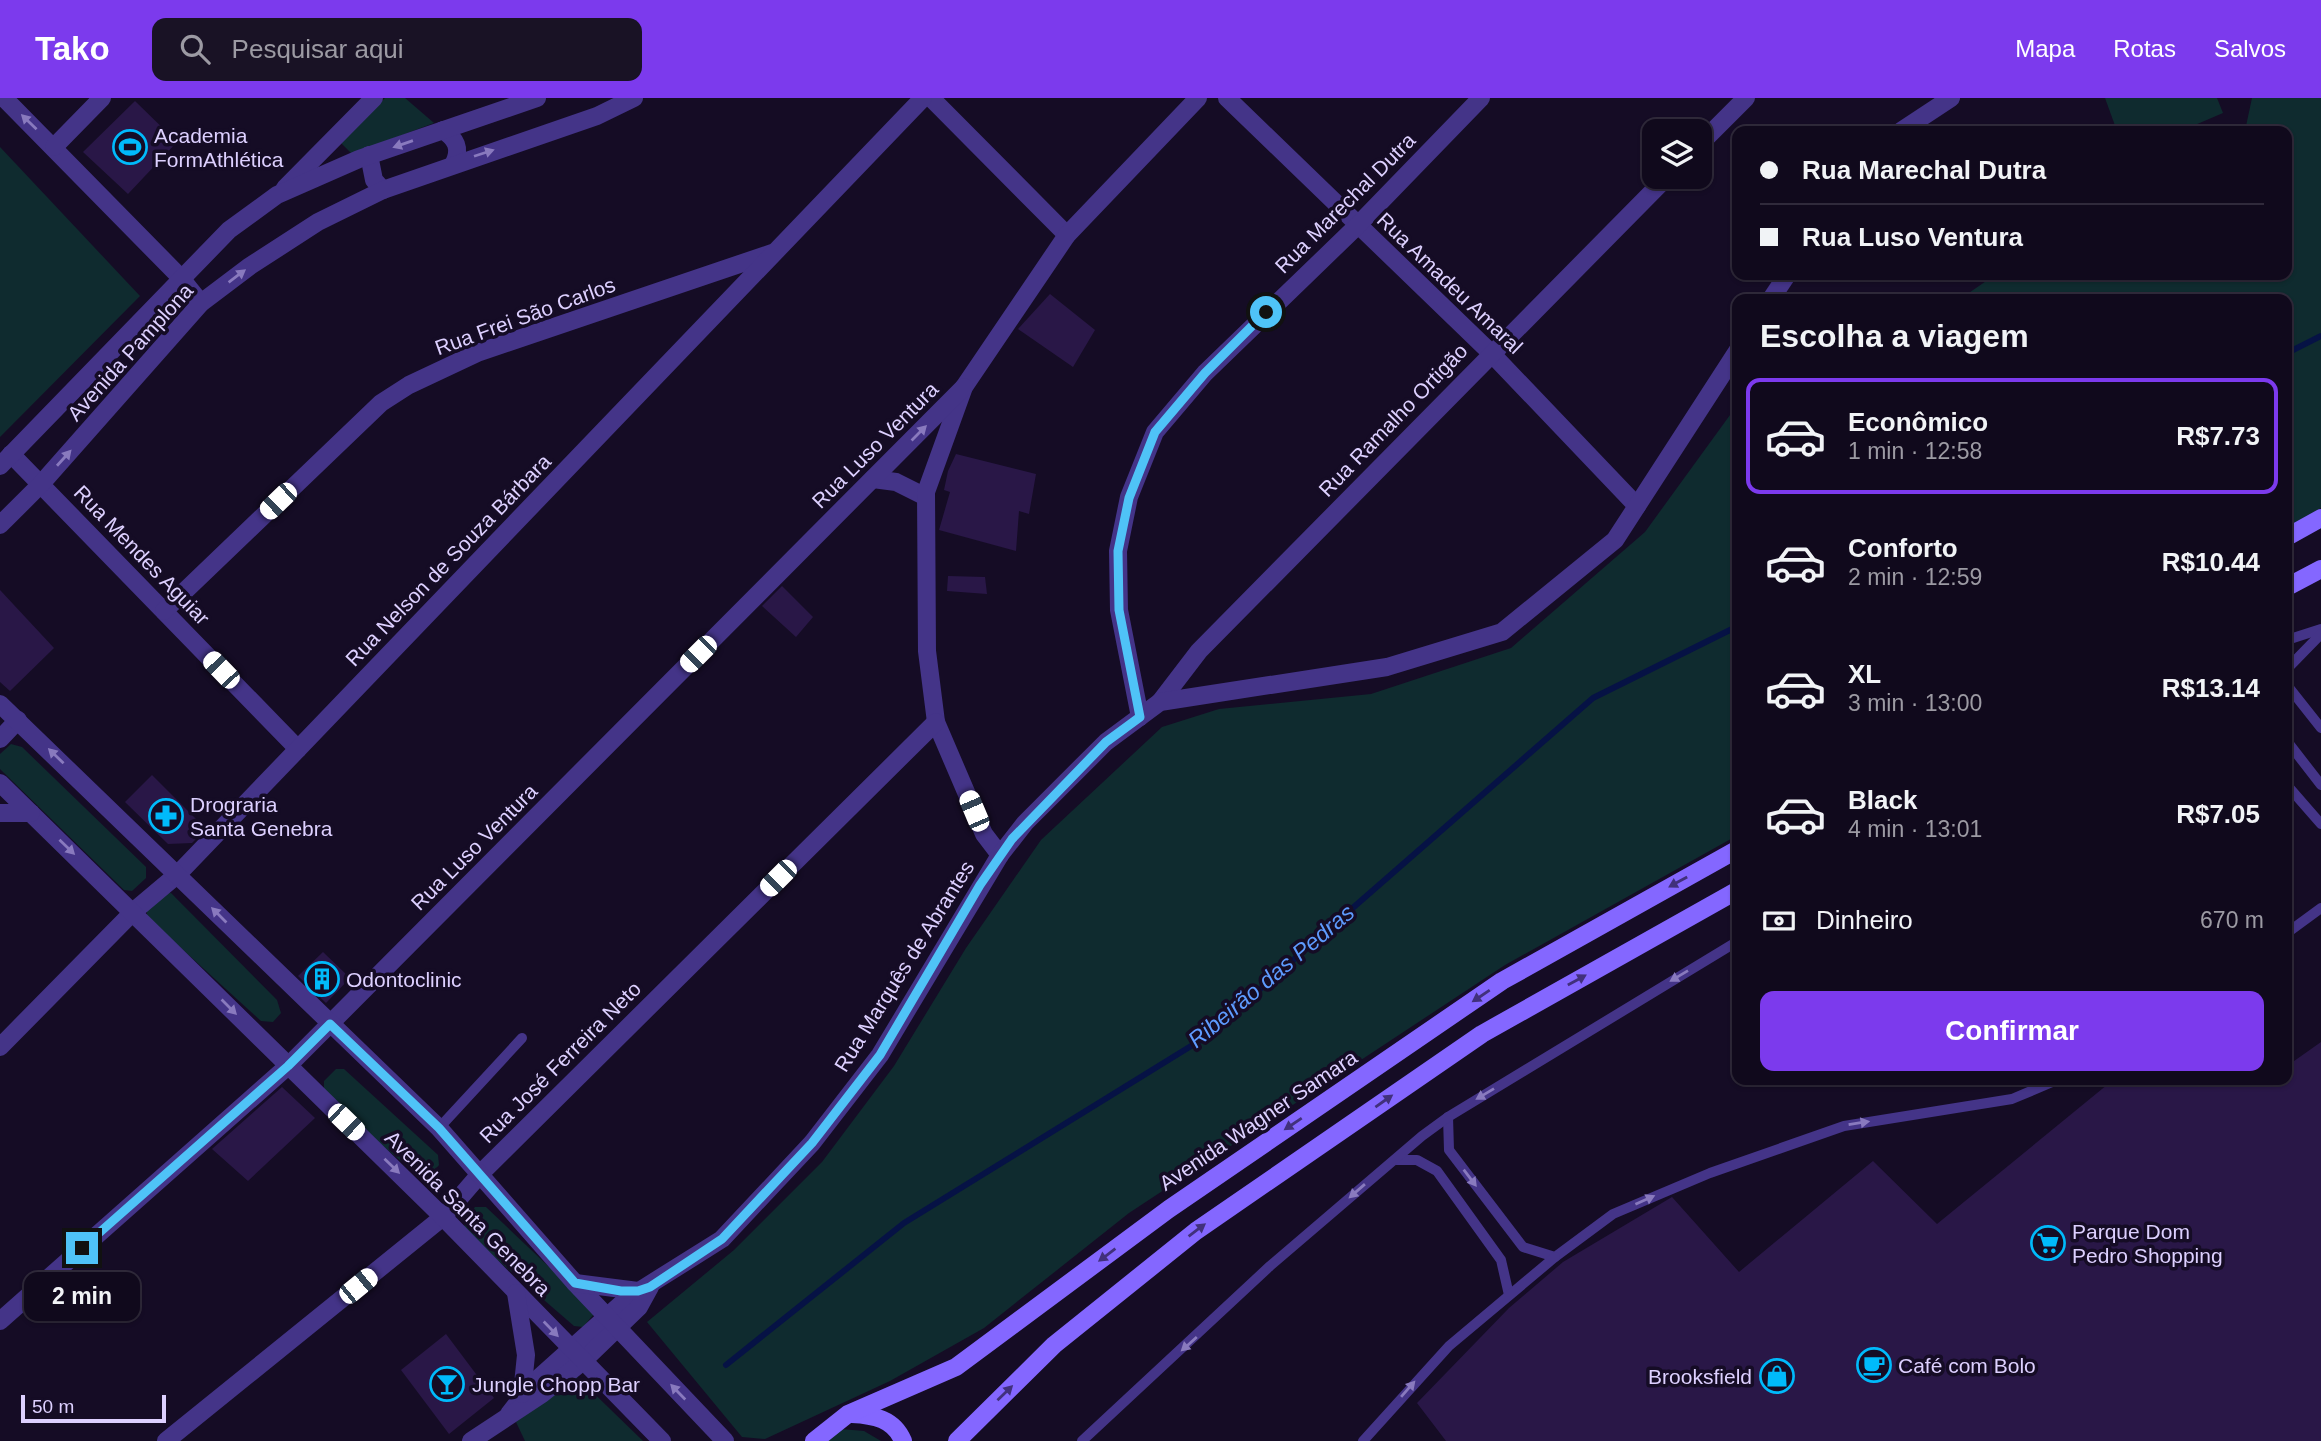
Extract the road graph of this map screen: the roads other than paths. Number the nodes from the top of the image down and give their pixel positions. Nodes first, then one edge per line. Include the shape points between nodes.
1 (4, 98) edge
2 (102, 98) edge
3 (374, 98) edge
4 (537, 98) edge
5 (634, 98) edge
6 (923, 98) edge
7 (931, 98) edge
8 (1198, 98) edge
9 (1227, 98) edge
10 (1481, 98) edge
11 (1746, 98) edge
12 (1951, 98) edge
13 (1909, 126) edge
14 (443, 130) junction
15 (1712, 132) edge
16 (54, 147) junction
17 (369, 155) junction
18 (454, 163) junction
19 (1655, 189) edge
20 (383, 190) junction
21 (277, 195) junction
22 (1357, 226) junction
23 (1067, 234) junction
24 (775, 253) junction
25 (181, 278) junction
26 (201, 303) junction
27 (1491, 353) junction
28 (1732, 359) edge
29 (964, 387) junction
30 (6, 460) edge
31 (873, 479) junction
32 (41, 484) junction
33 (926, 497) junction
34 (1637, 506) junction
35 (2321, 518) edge
36 (0, 525) edge
37 (2292, 534) edge
38 (2321, 569) edge
39 (2292, 584) edge
40 (164, 611) junction
41 (2321, 629) edge
42 (2321, 635) edge
43 (2292, 638) edge
44 (2292, 664) edge
45 (2292, 691) edge
46 (1160, 702) junction
47 (0, 704) edge
48 (1140, 717) junction
49 (18, 720) junction
50 (936, 722) junction
51 (2321, 728) edge
52 (0, 739) edge
53 (2292, 747) edge
54 (298, 749) junction
55 (0, 783) edge
56 (2321, 785) edge
57 (2292, 791) edge
58 (0, 813) edge
59 (31, 813) junction
60 (2321, 824) edge
61 (1732, 852) edge
62 (1000, 855) junction
63 (178, 874) junction
64 (1732, 893) edge
65 (2321, 908) edge
66 (134, 911) junction
67 (2292, 929) edge
68 (1732, 945) edge
69 (330, 1024) junction
70 (522, 1038) dead end
71 (0, 1047) edge
72 (288, 1066) junction
73 (2045, 1085) edge
74 (1448, 1117) junction
75 (439, 1128) junction
76 (1395, 1160) junction
77 (481, 1173) junction
78 (443, 1217) junction
79 (1555, 1257) junction
80 (575, 1283) junction
81 (644, 1289) junction
82 (516, 1293) junction
83 (1509, 1295) junction
84 (0, 1321) edge
85 (612, 1322) junction
86 (576, 1355) junction
87 (522, 1394) junction
88 (509, 1414) junction
89 (848, 1414) junction
90 (166, 1441) edge
91 (471, 1441) edge
92 (662, 1441) edge
93 (725, 1441) edge
94 (814, 1441) edge
95 (903, 1441) edge
96 (957, 1441) edge
97 (1082, 1441) edge
98 (1363, 1441) edge

16 -> 1 street
2 - 16 street
3 - 21 street
4 - 14 street, Avenida Pamplona
18 -> 5 street, Avenida Pamplona via 597,116
6 - 24 street, Rua Nelson de Souza Bárbara
7 - 23 street
8 - 23 street
9 - 22 street, Rua Amadeu Amaral
10 - 22 street, Rua Marechal Dutra
11 - 15 street
12 - 13 street
14 -> 17 street, Avenida Pamplona
14 - 18 street via 454,137 458,147
16 - 25 street
17 - 20 street via 374,180
17 - 21 street, Avenida Pamplona
18 - 20 street, Avenida Pamplona
19 - 27 street, Rua Ramalho Ortigão
26 -> 20 street, Avenida Pamplona via 317,222
21 - 25 street, Avenida Pamplona via 229,230
22 - 27 street, Rua Amadeu Amaral
22 - 48 street, Rua Marechal Dutra via 1205,373 1155,432 1129,498 1118,551 1119,610
23 - 29 street
24 - 40 street, Rua Frei São Carlos via 477,353 409,385 381,403
24 - 54 street, Rua Nelson de Souza Bárbara
25 - 26 street
25 - 30 street, Avenida Pamplona
32 -> 26 street, Avenida Pamplona
27 - 34 street, Rua Amadeu Amaral
27 - 46 street, Rua Ramalho Ortigão via 1199,651
28 - 34 street, Rua Marquês de Abrantes
31 -> 29 street, Rua Luso Ventura
29 - 33 street
30 - 32 street, Rua Mendes Aguiar
31 - 33 street via 896,482
31 - 69 street, Rua Luso Ventura
32 - 36 street, Avenida Pamplona
32 - 40 street, Rua Mendes Aguiar
33 - 50 street via 927,651
34 - 46 street, Rua Marquês de Abrantes via 1615,540 1502,632 1387,667
35 - 37 main road
38 - 39 main road
40 - 54 street, Rua Mendes Aguiar
41 - 43 lane
42 - 44 lane
45 - 51 lane
46 - 48 street, Rua Marquês de Abrantes
47 - 49 street, Avenida Santa Genebra
48 - 62 street, Rua Marquês de Abrantes via 1088,760
49 - 52 street
63 -> 49 street, Avenida Santa Genebra
50 - 62 street via 984,834
50 - 77 street, Rua José Ferreira Neto
53 - 56 lane
54 - 63 street, Rua Nelson de Souza Bárbara
55 - 59 street, Avenida Santa Genebra
57 - 60 lane
58 - 59 street
59 -> 66 street, Avenida Santa Genebra
61 -> 89 main road, Avenida Wagner Samara via 1502,981 1168,1209 956,1367
62 - 81 street, Rua Marquês de Abrantes via 880,1055 812,1143 722,1239
63 - 66 street, Rua Nelson de Souza Bárbara
69 -> 63 street, Avenida Santa Genebra
96 -> 64 main road via 1054,1345 1196,1231 1482,1034
65 - 67 lane
66 - 71 street, Rua Nelson de Souza Bárbara
66 -> 72 street, Avenida Santa Genebra
68 -> 74 lane
69 - 72 street, Rua Luso Ventura
69 - 75 street, Avenida Santa Genebra
70 - 75 lane
72 -> 78 street, Avenida Santa Genebra
72 - 84 street, Rua Luso Ventura
79 -> 73 lane via 1613,1214 1710,1173 1844,1126 2012,1099
74 - 76 lane
74 -> 79 lane via 1449,1150 1523,1247
75 - 77 street, Avenida Santa Genebra
76 - 83 lane via 1418,1160 1437,1171 1501,1260
76 -> 97 lane via 1261,1275
77 - 78 street, Rua José Ferreira Neto
77 - 80 street, Avenida Santa Genebra
78 - 82 street, Avenida Santa Genebra
78 - 90 street, Rua José Ferreira Neto
79 - 83 lane
80 - 81 street
80 - 85 street, Avenida Santa Genebra
81 - 85 street, Rua Marquês de Abrantes
82 -> 86 street, Avenida Santa Genebra
82 - 87 street via 526,1355
98 -> 83 lane via 1449,1346
85 - 86 street, Rua Marquês de Abrantes
93 -> 85 street, Avenida Santa Genebra
86 - 87 street, Rua Marquês de Abrantes
86 - 88 street, Rua Marquês de Abrantes via 542,1394
86 - 92 street, Avenida Santa Genebra
87 - 88 street, Rua Marquês de Abrantes
88 - 91 street, Rua Marquês de Abrantes
89 - 94 main road, Avenida Wagner Samara
89 - 95 main road via 875,1415 898,1429

